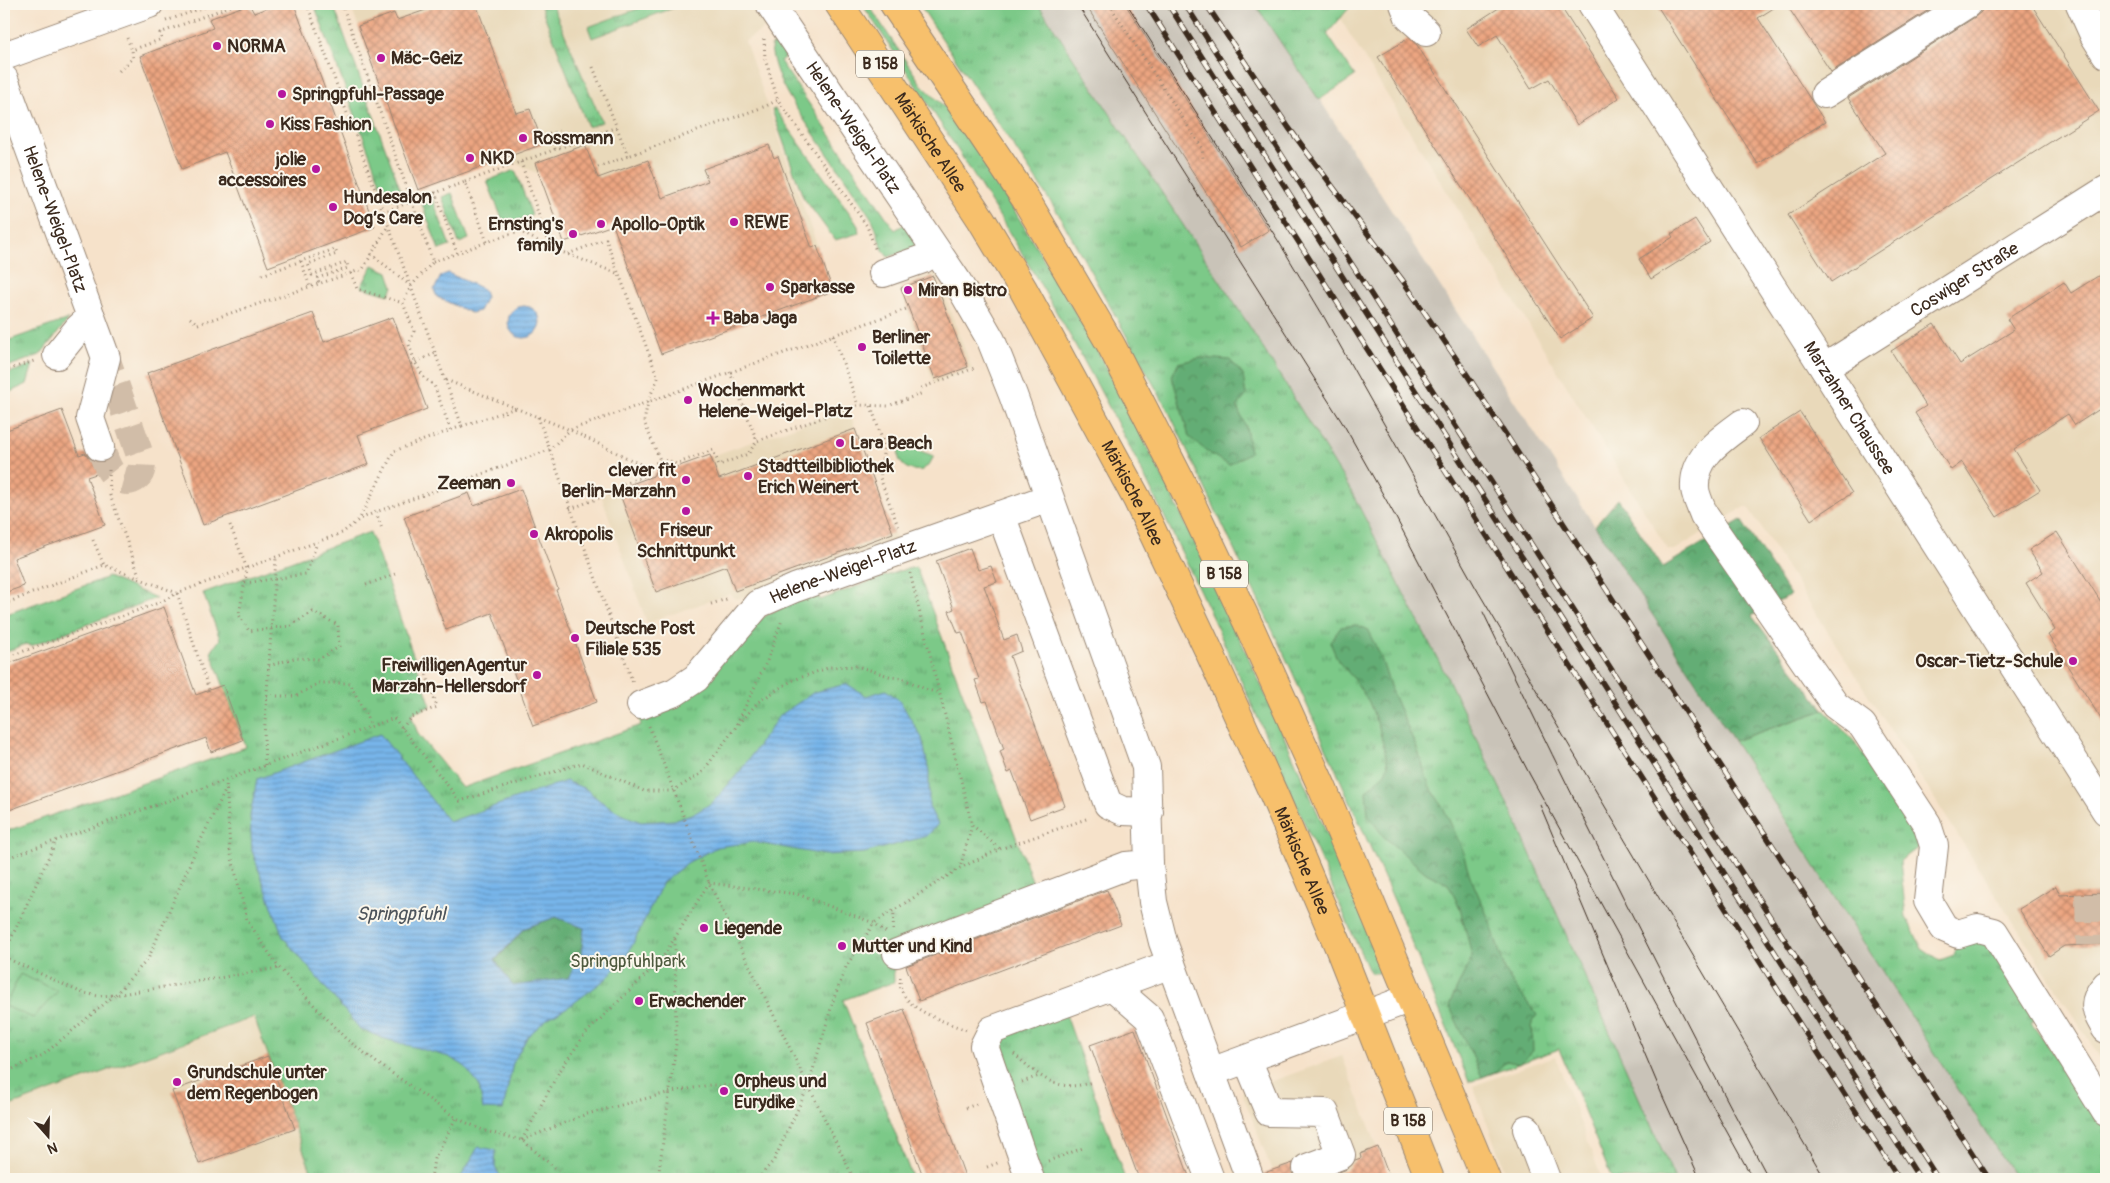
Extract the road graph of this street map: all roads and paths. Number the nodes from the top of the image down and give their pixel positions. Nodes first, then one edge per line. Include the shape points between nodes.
1 (213, 4) edge
2 (236, 4) edge
3 (307, 4) edge
4 (342, 4) edge
5 (771, 4) edge
6 (839, 4) edge
7 (874, 4) edge
8 (894, 4) edge
9 (1109, 4) edge
10 (1404, 4) edge
11 (1592, 4) edge
12 (1967, 4) edge
13 (2083, 4) edge
14 (156, 13) edge
15 (759, 32) dead end
16 (1426, 32) dead end
17 (129, 43) dead end
18 (132, 50) junction
19 (2106, 54) edge
20 (4, 56) edge
21 (593, 68) dead end
22 (119, 71) dead end
23 (4, 79) edge
24 (1825, 94) dead end
25 (778, 100) junction
26 (962, 105) junction
27 (617, 127) junction
28 (559, 131) dead end
29 (555, 149) junction
30 (628, 156) junction
31 (1203, 158) dead end
32 (521, 162) junction
33 (598, 167) dead end
34 (464, 182) junction
35 (2106, 190) edge
36 (435, 192) junction
37 (411, 201) junction
38 (384, 212) junction
39 (388, 226) junction
40 (487, 242) junction
41 (549, 246) junction
42 (935, 250) junction
43 (457, 253) junction
44 (371, 254) junction
45 (568, 254) junction
46 (301, 261) junction
47 (433, 262) junction
48 (351, 273) junction
49 (883, 273) joint
50 (262, 275) dead end
51 (619, 276) junction
52 (319, 284) junction
53 (411, 286) junction
54 (310, 287) junction
55 (403, 303) junction
56 (909, 308) dead end
57 (91, 318) junction
58 (190, 318) dead end
59 (833, 335) junction
60 (58, 353) joint
61 (436, 353) junction
62 (415, 362) junction
63 (411, 364) dead end
64 (980, 365) dead end
65 (1824, 368) junction
66 (4, 371) edge
67 (730, 372) junction
68 (446, 380) junction
69 (921, 388) dead end
70 (922, 393) dead end
71 (648, 402) junction
72 (858, 405) junction
73 (871, 406) junction
74 (516, 408) junction
75 (538, 417) junction
76 (1743, 423) dead end
77 (462, 426) junction
78 (451, 430) junction
79 (570, 430) junction
80 (756, 441) junction
81 (548, 450) junction
82 (105, 458) joint
83 (660, 460) junction
84 (650, 469) junction
85 (1049, 498) junction
86 (570, 509) junction
87 (376, 512) junction
88 (1001, 515) junction
89 (360, 519) junction
90 (230, 525) dead end
91 (382, 529) dead end
92 (93, 540) dead end
93 (317, 542) junction
94 (906, 557) junction
95 (276, 558) junction
96 (104, 565) junction
97 (247, 569) junction
98 (398, 573) dead end
99 (141, 578) junction
100 (275, 578) junction
101 (245, 583) junction
102 (366, 585) dead end
103 (794, 588) junction
104 (178, 593) junction
105 (4, 604) edge
106 (272, 628) junction
107 (428, 654) dead end
108 (4, 655) edge
109 (269, 666) junction
110 (209, 690) dead end
111 (940, 694) junction
112 (267, 696) junction
113 (641, 705) junction
114 (371, 726) junction
115 (402, 728) junction
116 (735, 728) junction
117 (265, 765) junction
118 (226, 780) junction
119 (228, 786) junction
120 (672, 791) junction
121 (2106, 811) edge
122 (1149, 812) junction
123 (1094, 816) dead end
124 (972, 825) junction
125 (56, 841) junction
126 (1000, 849) junction
127 (4, 859) edge
128 (1149, 864) junction
129 (960, 868) junction
130 (709, 883) junction
131 (894, 910) junction
132 (874, 923) junction
133 (675, 937) junction
134 (895, 945) junction
135 (4, 955) edge
136 (1171, 964) junction
137 (279, 968) junction
138 (2106, 985) edge
139 (1112, 986) junction
140 (115, 995) junction
141 (1411, 998) junction
142 (1366, 1015) junction
143 (2106, 1029) edge
144 (990, 1034) junction
145 (1247, 1059) junction
146 (1211, 1072) junction
147 (4, 1073) edge
148 (1092, 1082) dead end
149 (808, 1087) junction
150 (671, 1092) junction
151 (2106, 1112) edge
152 (456, 1118) junction
153 (1527, 1128) dead end
154 (522, 1140) junction
155 (1083, 1148) dead end
156 (1307, 1168) dead end
157 (1039, 1170) edge
158 (431, 1179) edge
159 (568, 1179) edge
160 (658, 1179) edge
161 (758, 1179) edge
162 (854, 1179) edge
163 (1210, 1179) edge
164 (1250, 1179) edge
165 (1430, 1179) edge
166 (1486, 1179) edge
167 (1546, 1179) edge

1 - 14 path
2 - 18 path via 160,33 162,38
3 - 38 path
4 - 37 path
5 - 42 street, Helene-Weigel-Platz
6 - 142 main road, Märkische Allee / B 158 via 981,219 1023,289 1136,498 1274,795
7 - 26 main road via 920,73
8 - 26 main road, B 158
9 - 31 path via 1202,148
10 - 16 street via 1409,17
11 - 65 street, Marzahner Chaussee
12 - 24 street
13 - 19 street via 2094,35
14 - 20 street
15 - 25 path via 764,39 766,59
17 - 18 path
18 - 22 path via 133,58
21 - 27 path
23 - 57 street, Helene-Weigel-Platz
25 - 30 path
25 - 49 path via 867,226
26 - 141 main road, B 158 via 1025,198 1111,345 1179,478 1318,778
27 - 29 path
27 - 30 path
28 - 29 path via 550,134
29 - 32 path
30 - 33 path
32 - 34 path
32 - 41 path
34 - 36 path
34 - 40 path
35 - 65 street, Coswiger Straße
36 - 37 path
36 - 43 path
37 - 38 path
37 - 47 path
38 - 39 path
39 - 44 path
39 - 53 path
40 - 41 path via 519,231
40 - 43 path
41 - 45 path
42 - 49 street via 923,259
42 - 85 street, Helene-Weigel-Platz via 991,340
43 - 47 path
44 - 48 path via 363,269
44 - 53 path
45 - 51 path
45 - 51 path via 606,239
46 - 50 path
46 - 52 path via 336,249 337,254 308,264 312,275 347,262 348,268 317,278
46 - 54 path
47 - 53 path
48 - 52 path
48 - 55 path via 357,289
51 - 71 path via 658,378
52 - 54 path
53 - 55 path
53 - 61 path
54 - 58 path via 198,324
55 - 62 path via 414,331 409,345
56 - 59 path
57 - 60 street
57 - 82 street, Helene-Weigel-Platz via 106,358 90,418
59 - 67 path
59 - 72 path
60 - 66 path
61 - 62 path
61 - 68 path
62 - 63 path
62 - 78 path via 424,378 434,385
64 - 69 path
65 - 121 street, Marzahner Chaussee
67 - 71 path
67 - 80 path
68 - 74 path
68 - 77 path
70 - 73 path via 888,406
71 - 79 path
71 - 83 path via 644,422
72 - 73 path
72 - 80 path
73 - 94 path via 884,445 880,478
74 - 75 path
74 - 77 path
75 - 79 path
75 - 81 path
76 - 151 street via 1712,446 1699,464 1695,489 1704,515 1835,705 1862,725 1927,824 1934,846 1928,901 1944,928 1958,934 1978,928 1994,932
77 - 78 path
78 - 89 path via 394,451
79 - 81 path
79 - 84 path
80 - 83 path via 748,454 719,465 713,450 676,464
81 - 86 path
81 - 87 path
82 - 99 path via 110,495
83 - 84 path
84 - 86 path via 647,475
85 - 88 street, Helene-Weigel-Platz
85 - 122 street, Helene-Weigel-Platz via 1146,767
86 - 113 path
87 - 89 path
87 - 91 path
88 - 94 street, Helene-Weigel-Platz
88 - 122 street via 1108,804 1123,811
89 - 93 path via 342,533
90 - 97 path
92 - 96 path
93 - 95 path
93 - 100 path via 306,574
94 - 103 street, Helene-Weigel-Platz
94 - 111 path
95 - 97 path
95 - 100 path
96 - 99 path
96 - 105 path
97 - 101 path
97 - 104 path
98 - 102 path
99 - 104 path
100 - 101 path
100 - 106 path
101 - 106 path via 239,616 249,631
103 - 113 street, Helene-Weigel-Platz via 758,604 696,678 675,692
103 - 116 path via 767,661
104 - 108 path via 13,655
104 - 110 path
106 - 109 path
106 - 109 path via 290,626 313,612 338,625 339,647 320,659 294,658
107 - 115 path via 423,664 438,707 411,718
109 - 112 path
111 - 116 path via 902,678 857,666 830,667 791,681 758,702
111 - 124 path
112 - 114 path via 296,696 319,683 350,683
112 - 117 path
113 - 120 path
114 - 115 path via 394,718
114 - 117 path
115 - 120 path via 460,801 582,763 644,791
116 - 120 path via 701,774
117 - 118 path
118 - 119 path
118 - 125 path
119 - 137 path via 230,850 247,920
119 - 140 path via 148,959
120 - 130 path
122 - 128 street
123 - 126 path
124 - 126 path
124 - 129 path
125 - 127 path
125 - 135 path
126 - 129 path
128 - 134 street via 1120,868
128 - 136 street via 1156,918
129 - 131 path
130 - 132 path via 797,894
130 - 133 path
130 - 149 path
131 - 132 path
131 - 134 path
132 - 134 path
132 - 149 path via 846,967
133 - 150 path via 676,1044
133 - 154 path via 661,960 585,1034 559,1072
134 - 144 path via 901,989 910,1004 938,1019
135 - 140 path via 80,992
136 - 139 street
136 - 146 street
137 - 140 path
137 - 152 path via 345,1038
138 - 143 street via 2096,1000 2096,1012
139 - 144 street
139 - 163 street via 1149,1018
140 - 147 path via 43,1055
141 - 142 street
141 - 166 main road, B 158
142 - 145 street
142 - 165 main road, Märkische Allee / B 158
144 - 148 path via 1039,1076 1061,1086 1079,1087
144 - 157 street via 984,1046
145 - 146 street
145 - 156 street via 1269,1112 1325,1113 1341,1155
146 - 164 street
149 - 150 path via 710,1086
149 - 161 path via 774,1160
149 - 162 path
150 - 154 path via 587,1114
150 - 160 path
152 - 154 path via 485,1131
152 - 158 path via 434,1159
153 - 167 street
154 - 159 path
155 - 157 path

